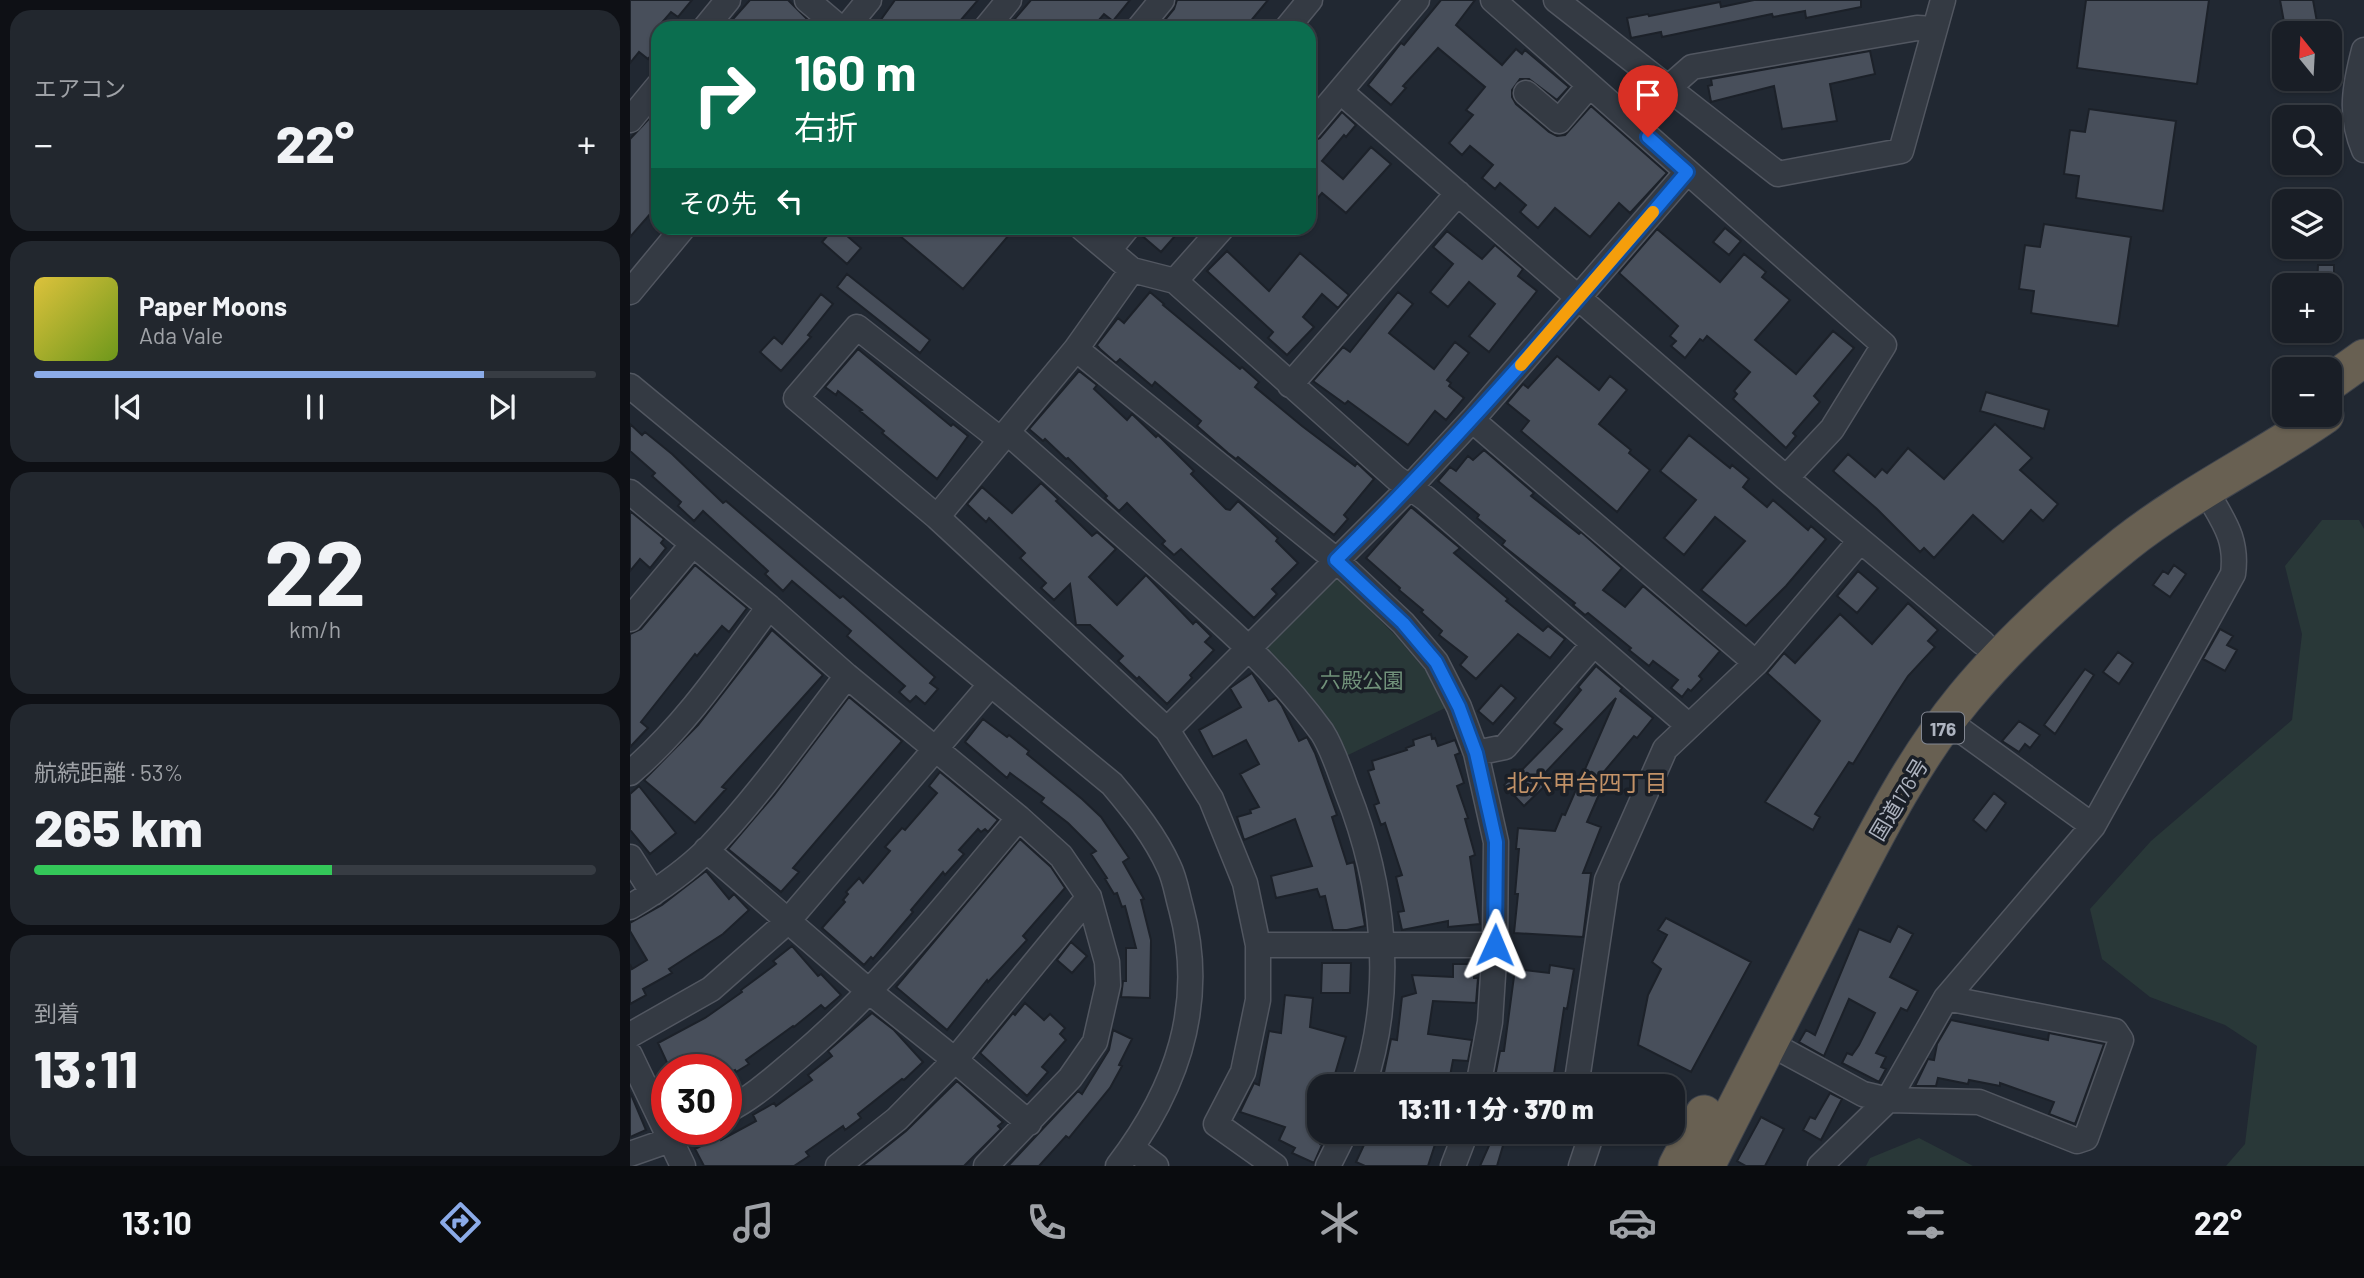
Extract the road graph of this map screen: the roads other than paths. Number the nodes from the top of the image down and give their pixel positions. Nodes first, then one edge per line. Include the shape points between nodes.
1 (728, 0) edge
2 (807, 0) edge
3 (869, 0) edge
4 (1009, 0) edge
5 (1162, 0) edge
6 (1310, 0) edge
7 (1417, 0) edge
8 (1493, 0) edge
9 (1556, 0) edge
10 (1943, 0) edge
11 (711, 21) edge
12 (832, 21) edge
13 (852, 21) edge
14 (992, 21) edge
15 (1145, 21) edge
16 (1293, 21) edge
17 (1935, 29) junction
18 (2364, 50) edge
19 (1590, 86) junction
20 (1668, 88) junction
21 (1340, 92) junction
22 (1526, 93) dead end
23 (651, 94) edge
24 (630, 120) edge
25 (1316, 120) edge
26 (2364, 150) edge
27 (1687, 172) junction
28 (1458, 193) junction
29 (677, 235) edge
30 (1091, 235) edge
31 (1121, 235) edge
32 (1216, 235) edge
33 (1109, 250) junction
34 (1132, 271) junction
35 (1175, 281) junction
36 (630, 292) edge
37 (1580, 298) junction
38 (1076, 349) junction
39 (2364, 358) edge
40 (2342, 374) edge
41 (1290, 385) junction
42 (630, 386) edge
43 (2364, 388) edge
44 (2342, 403) edge
45 (1472, 420) junction
46 (2272, 420) edge
47 (2308, 427) edge
48 (1004, 436) junction
49 (1786, 478) junction
50 (1409, 488) junction
51 (2205, 489) junction
52 (630, 492) edge
53 (937, 517) junction
54 (1860, 541) junction
55 (693, 544) junction
56 (1336, 560) junction
57 (769, 607) junction
58 (630, 619) edge
59 (1983, 643) junction
60 (1593, 645) junction
61 (1250, 647) junction
62 (1756, 663) junction
63 (846, 676) junction
64 (991, 684) junction
65 (1948, 721) junction
66 (1689, 726) junction
67 (1167, 730) junction
68 (935, 748) junction
69 (1476, 753) junction
70 (630, 773) edge
71 (1019, 818) junction
72 (2093, 826) junction
73 (706, 850) junction
74 (630, 857) edge
75 (653, 893) junction
76 (1089, 897) junction
77 (630, 907) edge
78 (787, 922) junction
79 (1258, 945) junction
80 (1383, 945) junction
81 (1495, 945) junction
82 (870, 992) junction
83 (1946, 998) junction
84 (630, 1035) edge
85 (1769, 1043) junction
86 (630, 1055) edge
87 (955, 1060) junction
88 (1367, 1074) edge
89 (1480, 1074) edge
90 (1578, 1074) edge
91 (651, 1088) edge
92 (1888, 1100) junction
93 (742, 1102) edge
94 (1029, 1123) junction
95 (1339, 1144) edge
96 (1461, 1144) edge
97 (1588, 1144) edge
98 (653, 1145) edge
99 (682, 1145) edge
100 (630, 1154) edge
101 (1125, 1157) edge
102 (683, 1166) edge
103 (838, 1166) edge
104 (986, 1166) edge
105 (1156, 1166) edge
106 (1275, 1166) edge
107 (1328, 1166) edge
108 (1453, 1166) edge
109 (1581, 1166) edge
110 (1677, 1166) edge
111 (1706, 1166) edge
112 (1820, 1166) edge

1 - 11 street
2 - 12 street
3 - 13 street
4 - 14 street
5 - 15 street
6 - 16 street
7 - 21 street
8 - 19 street
9 - 20 street
10 - 17 street
17 - 20 street via 1917,28 1692,67
17 - 20 street via 1901,151 1777,174
18 - 26 street via 2354,97 2356,131
19 - 22 street via 1559,121
19 - 27 street
21 - 25 street
21 - 28 street
23 - 24 street
27 - 37 street
27 - 49 street via 1884,345 1832,429
28 - 37 street
28 - 41 street
29 - 36 street
30 - 33 street
31 - 33 street
32 - 35 street
33 - 34 street
34 - 35 street
34 - 38 street
35 - 41 street
37 - 45 street
37 - 49 street
38 - 48 street
38 - 56 street
39 - 40 highway
41 - 50 street
42 - 64 street
43 - 44 highway, 国道176号 / 176
45 - 50 street
45 - 62 street
46 - 59 highway, 国道176号 / 176 via 2114,524
47 - 51 highway, 国道176号 / 176
48 - 53 street
48 - 53 street via 857,327 796,398
48 - 61 street
49 - 54 street
50 - 56 street
50 - 60 street
51 - 65 highway, 国道176号 / 176 via 2126,543 2052,607 2000,658
51 - 72 street via 2230,534 2236,554 2233,573
52 - 55 street
53 - 67 street
54 - 59 street
54 - 62 street
55 - 57 street
55 - 58 street
56 - 61 street
56 - 69 street via 1403,623 1436,662
57 - 63 street
57 - 70 street via 699,701 656,751
59 - 110 highway, 国道176号 / 176 via 1942,690 1888,769 1819,891
60 - 66 street
60 - 69 street via 1505,747
61 - 67 street
61 - 80 street via 1324,735 1360,823 1376,885
62 - 66 street
63 - 68 street
63 - 73 street via 767,780
64 - 68 street
64 - 101 street via 1112,783 1144,822 1170,869 1187,930 1191,973 1188,1022 1175,1071
65 - 72 street
65 - 85 highway, 国道176号 / 176 via 1909,776 1868,848
66 - 90 street via 1665,749 1607,880
67 - 79 street via 1211,799 1230,841 1245,883
68 - 71 street
68 - 78 street
69 - 81 street via 1496,842
71 - 76 street via 1061,856
71 - 82 street
72 - 83 street
73 - 75 street
73 - 78 street
74 - 75 street
75 - 77 street
76 - 87 street
76 - 94 street via 1107,962 1103,1012 1095,1042 1070,1079
78 - 82 street
78 - 84 street via 711,989
79 - 80 street
79 - 106 street via 1258,1000 1243,1072 1216,1124
80 - 81 street
80 - 88 street via 1381,1001
81 - 89 street via 1490,1022
82 - 87 street
82 - 93 street via 833,1029
83 - 92 street
83 - 92 street via 2115,1031 2121,1040 2086,1138 2077,1141 1979,1102
85 - 92 street via 1863,1094
85 - 111 highway, 国道176号 / 176
86 - 91 street
87 - 94 street
87 - 103 street via 897,1119
92 - 112 street
94 - 104 street
95 - 107 street
96 - 108 street
97 - 109 street
98 - 100 street
99 - 102 street
101 - 105 street

